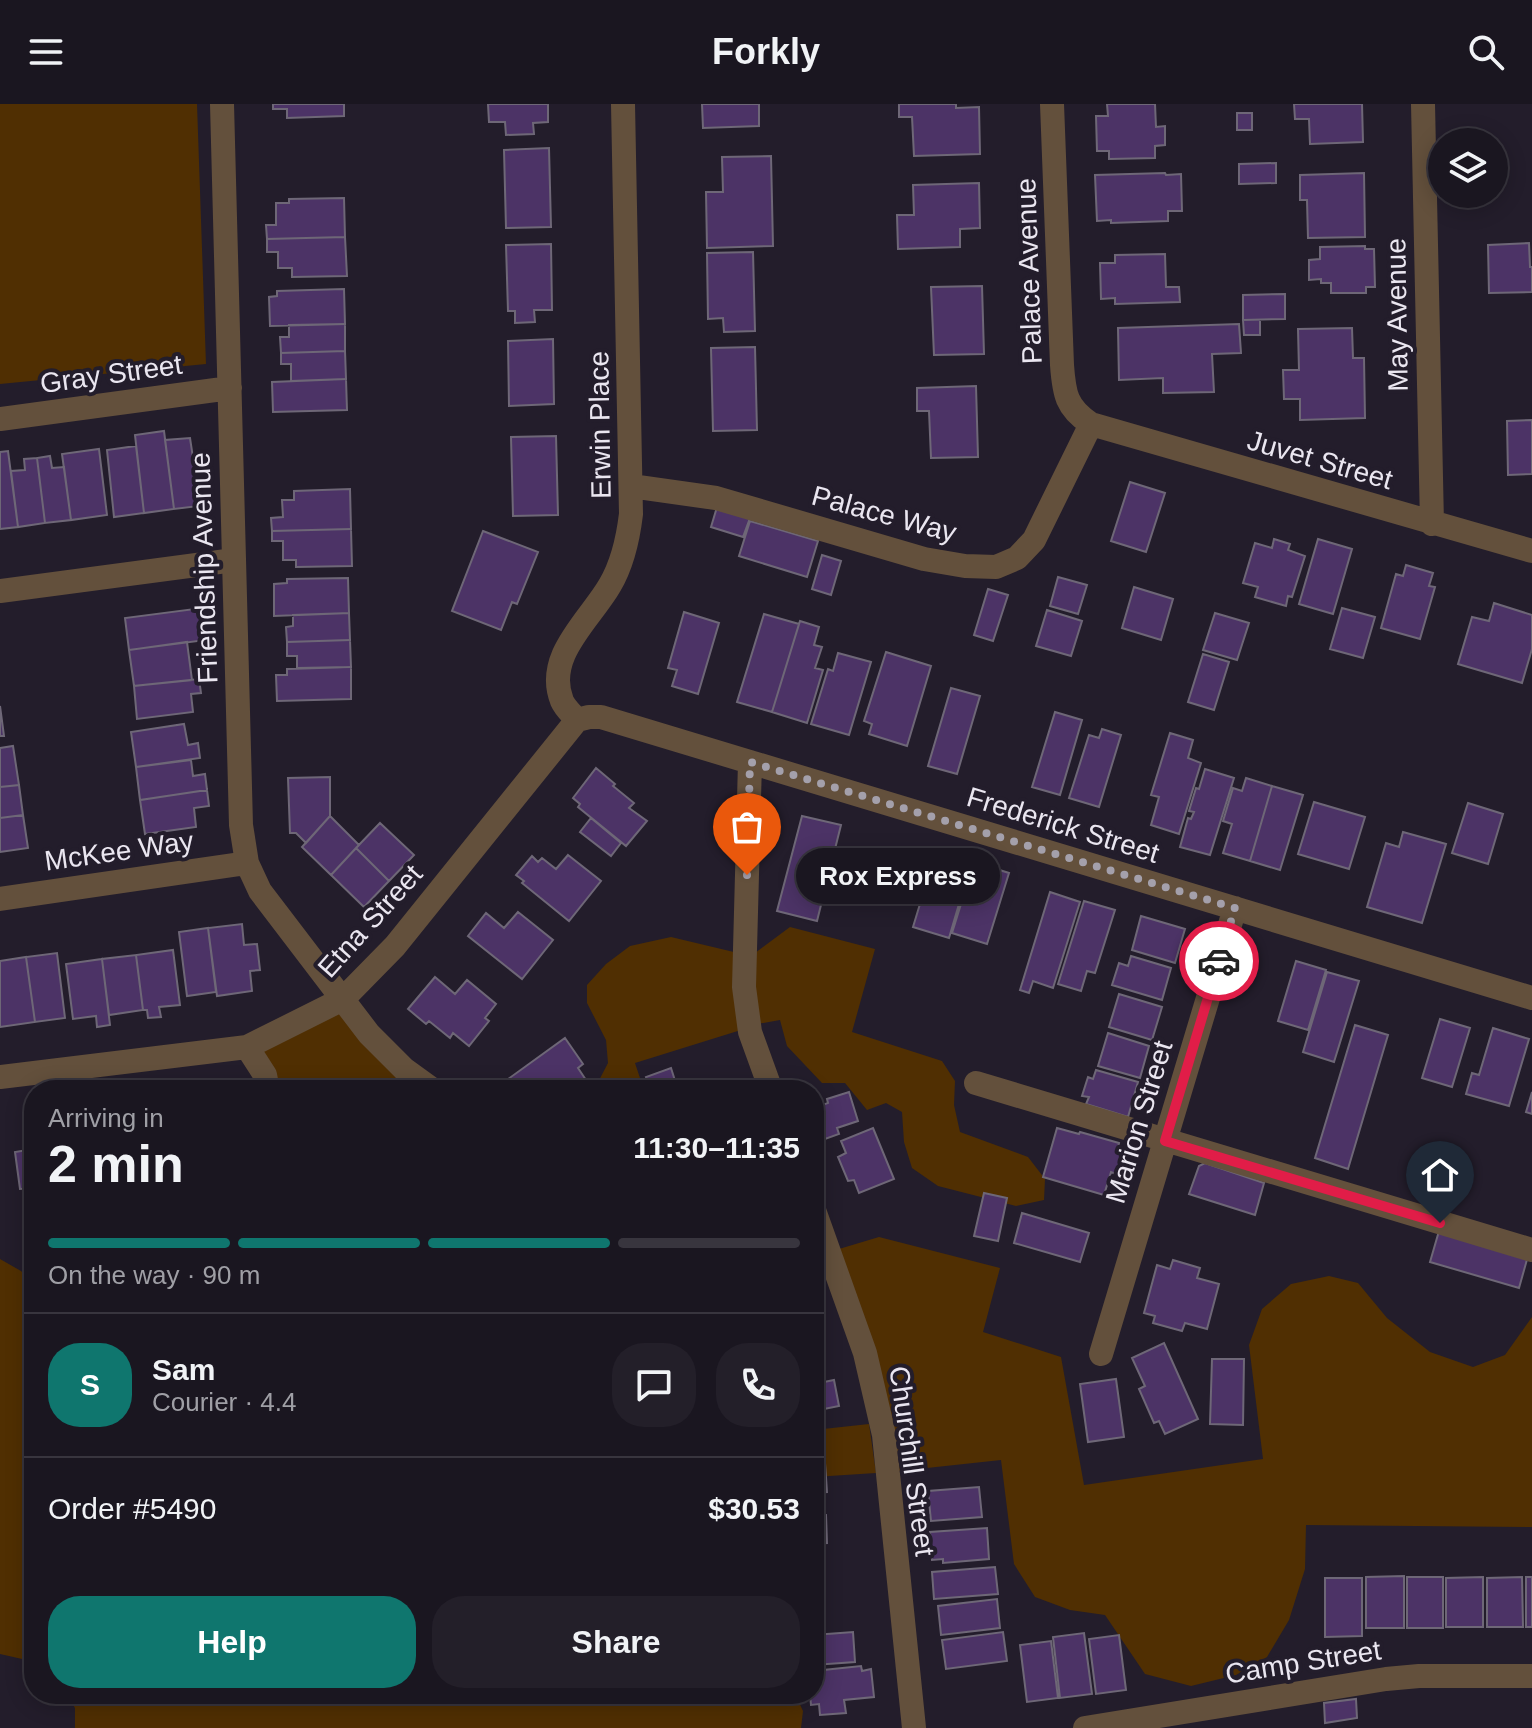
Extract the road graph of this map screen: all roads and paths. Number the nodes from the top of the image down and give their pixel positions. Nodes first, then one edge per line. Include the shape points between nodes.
1 (222, 104) edge
2 (623, 104) edge
3 (1052, 104) edge
4 (1423, 104) edge
5 (230, 388) junction
6 (0, 419) edge
7 (1091, 424) junction
8 (631, 486) junction
9 (1432, 524) junction
10 (1532, 551) edge
11 (234, 560) junction
12 (0, 591) edge
13 (577, 720) junction
14 (750, 762) junction
15 (247, 863) junction
16 (0, 899) edge
17 (1235, 908) junction
18 (1532, 998) edge
19 (343, 999) junction
20 (247, 1047) junction
21 (0, 1077) edge
22 (266, 1080) edge
23 (419, 1080) edge
24 (767, 1080) edge
25 (976, 1083) dead end
26 (1165, 1141) junction
27 (824, 1238) edge
28 (1532, 1250) edge
29 (1101, 1354) dead end
30 (1532, 1676) edge
31 (914, 1728) edge
32 (1085, 1728) edge

1 - 5 street, Friendship Avenue
2 - 8 street, Erwin Place
3 - 7 street, Palace Avenue via 1064,386 1076,414
4 - 9 street, May Avenue
5 - 6 street, Gray Street
5 - 11 street, Friendship Avenue
7 - 8 street, Palace Way via 1034,540 1017,558 996,567 924,559 716,498
7 - 9 street, Juvet Street
8 - 13 street, Erwin Place via 621,563 559,666 562,703
9 - 10 street, Juvet Street
11 - 12 street
11 - 15 street, Friendship Avenue via 241,825
13 - 14 street, Frederick Street via 601,717
13 - 19 street, Etna Street via 395,946
14 - 17 street, Frederick Street
14 - 24 street via 744,987 750,1032
15 - 16 street, McKee Way
15 - 19 street, Friendship Avenue via 260,891
17 - 18 street, Frederick Street
17 - 26 street, Marion Street
19 - 20 street, Etna Street
19 - 23 street, Friendship Avenue via 369,1034
20 - 21 street, Etna Street
20 - 22 street
25 - 26 street
26 - 28 street
26 - 29 street, Marion Street
27 - 31 street, Churchill Street via 865,1353 884,1435
30 - 32 street, Camp Street via 1386,1679

